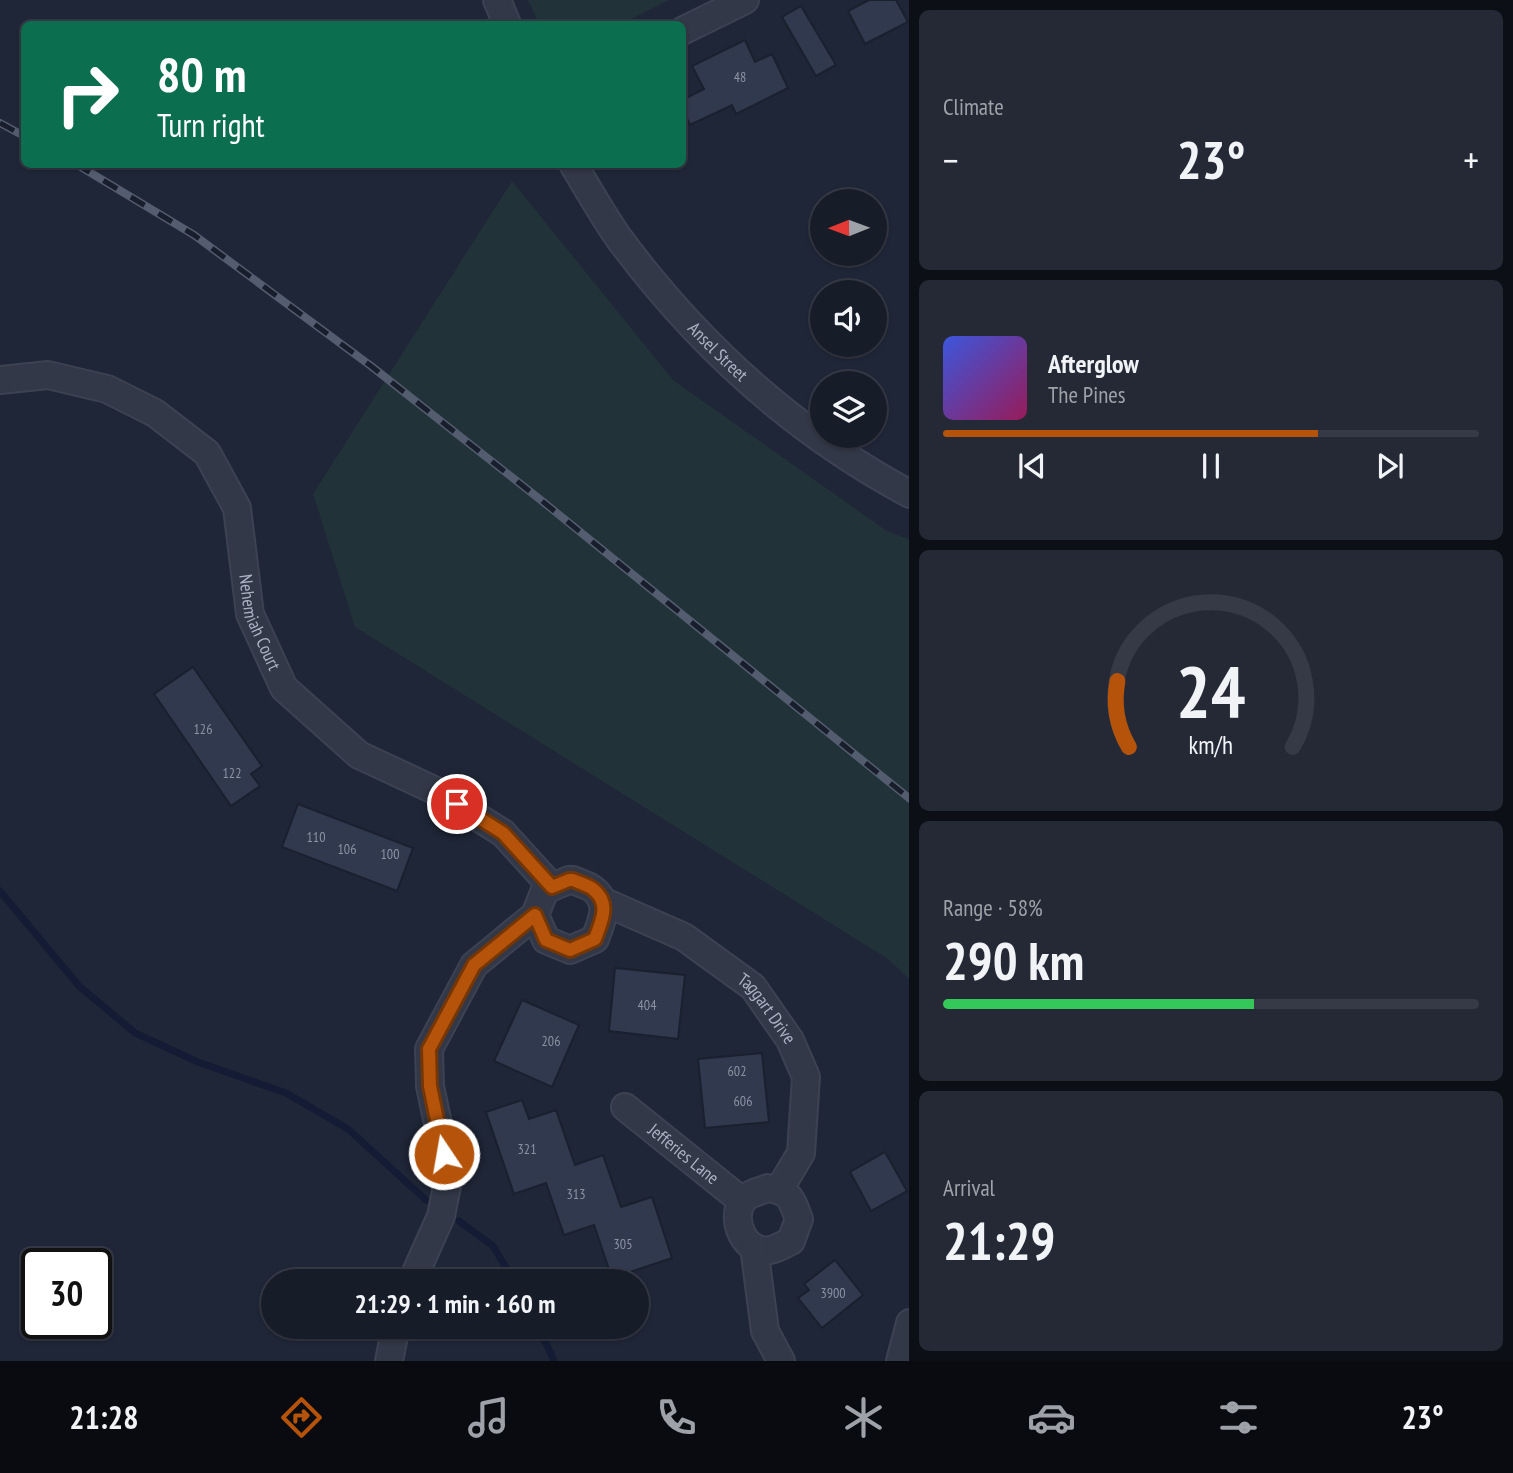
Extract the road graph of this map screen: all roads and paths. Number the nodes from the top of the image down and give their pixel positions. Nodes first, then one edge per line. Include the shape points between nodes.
1 (497, 0) edge
2 (745, 0) edge
3 (506, 21) edge
4 (686, 29) edge
5 (576, 168) edge
6 (0, 380) edge
7 (909, 494) edge
8 (552, 887) junction
9 (602, 901) junction
10 (535, 915) junction
11 (625, 1108) dead end
12 (779, 1190) junction
13 (742, 1201) junction
14 (754, 1247) junction
15 (417, 1269) edge
16 (909, 1323) edge
17 (393, 1339) edge
18 (389, 1361) edge
19 (781, 1361) edge
20 (900, 1361) edge

1 - 3 street
2 - 4 street
5 - 7 street, Ansel Street via 662,294 713,350 829,445
6 - 8 street, Nehemiah Court via 48,375 107,389 155,413 207,453 237,508 250,614 284,688 359,755 434,790 503,833
8 - 9 street via 573,880 594,890
8 - 10 street via 545,890
9 - 10 street via 605,914 595,939 570,950 546,940
9 - 12 street, Taggart Drive via 684,937 753,986 790,1040 806,1077 801,1153
10 - 15 street via 474,965 429,1049 430,1086 449,1176 441,1216
11 - 13 street, Jefferies Lane
12 - 13 street via 768,1188
12 - 14 street via 790,1197 799,1219 791,1241 769,1251
13 - 14 street via 736,1220 746,1242
14 - 19 street via 765,1331
16 - 20 street
17 - 18 street

